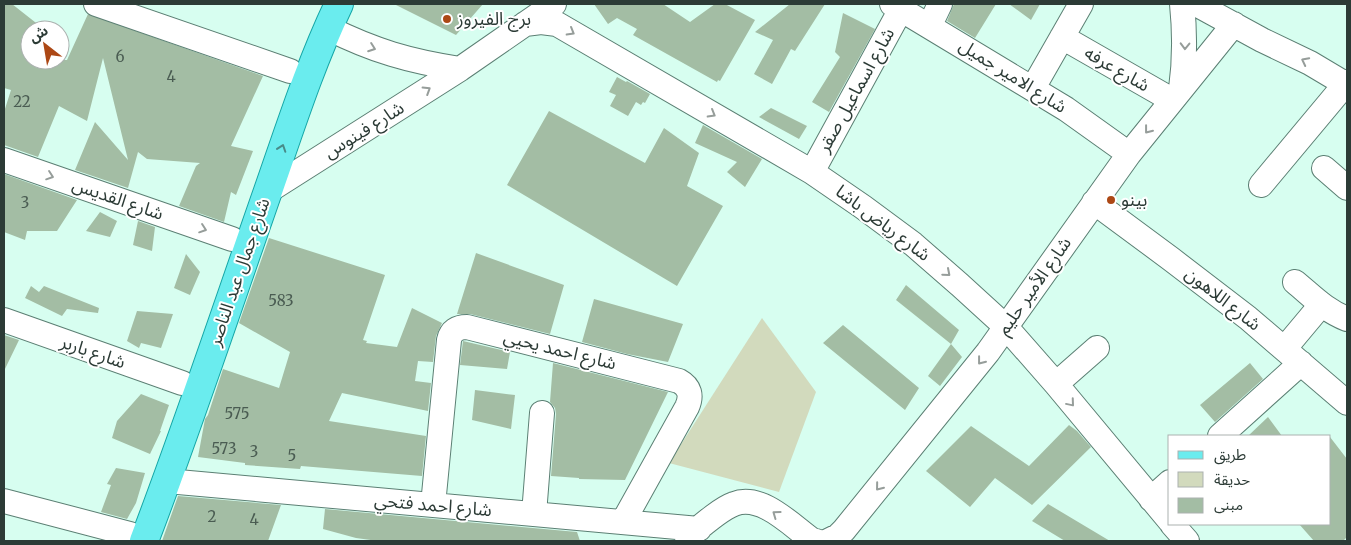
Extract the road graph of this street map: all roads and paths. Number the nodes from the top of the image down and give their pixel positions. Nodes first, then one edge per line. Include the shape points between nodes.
1 (96, 4) edge
2 (339, 4) edge
3 (554, 4) edge
4 (940, 4) edge
5 (1081, 4) edge
6 (1182, 4) edge
7 (1196, 4) edge
8 (897, 6) edge
9 (323, 16) edge
10 (525, 24) junction
11 (1234, 24) junction
12 (930, 25) junction
13 (1062, 37) junction
14 (460, 69) junction
15 (290, 71) junction
16 (1347, 84) edge
17 (1033, 88) junction
18 (1176, 95) junction
19 (1129, 154) junction
20 (4, 160) edge
21 (1324, 168) dead end
22 (812, 172) junction
23 (1261, 185) dead end
24 (1347, 188) edge
25 (268, 191) junction
26 (1094, 202) junction
27 (232, 239) junction
28 (1295, 282) dead end
29 (1321, 304) junction
30 (1347, 319) edge
31 (4, 320) edge
32 (1006, 327) junction
33 (1097, 348) dead end
34 (1293, 355) junction
35 (182, 383) junction
36 (1056, 384) junction
37 (1347, 403) edge
38 (542, 413) dead end
39 (1221, 435) edge
40 (167, 481) junction
41 (1168, 484) edge
42 (1151, 499) junction
43 (4, 501) edge
44 (433, 505) junction
45 (534, 514) junction
46 (1168, 519) edge
47 (623, 522) junction
48 (1174, 525) edge
49 (691, 535) edge
50 (134, 539) edge
51 (816, 541) edge
52 (828, 541) edge
53 (1187, 541) edge

1 - 15 street
2 - 9 main road, شارع جمال عبد الناصر
3 - 10 street, شارع فينوس
4 - 12 street
5 - 13 street
6 -> 18 street via 1185,41
7 - 11 street
8 - 12 street, شارع الامير جميل
8 - 22 street, شارع اسماعيل صقر
9 -> 14 street via 359,44 426,64
9 - 15 main road, شارع جمال عبد الناصر
25 -> 9 main road, شارع جمال عبد الناصر via 303,89
10 - 14 street, شارع فينوس
10 -> 22 street, شارع رياض باشا via 557,24
16 -> 11 street
11 - 18 street, شارع الأمير حليم
12 - 17 street, شارع الامير جميل
13 - 17 street
13 - 18 street, شارع عرفه
25 -> 14 street, شارع فينوس
15 - 27 main road, شارع جمال عبد الناصر
16 - 23 street
17 - 19 street, شارع الامير جميل
18 -> 19 street, شارع الأمير حليم
19 - 26 street, شارع الأمير حليم
20 -> 27 street, شارع القديس
21 - 24 street
22 -> 32 street, شارع رياض باشا via 919,249
25 - 40 main road, شارع جمال عبد الناصر
26 - 32 street, شارع الأمير حليم
26 - 34 street, شارع اللاهون
27 - 35 main road, شارع جمال عبد الناصر
28 - 29 street
29 - 30 street
29 - 34 street
31 - 35 street, شارع باربر
32 - 36 street, شارع رياض باشا
32 -> 52 street, شارع الأمير حليم via 844,530
33 - 36 street
34 - 37 street, شارع اللاهون
34 - 39 street
35 - 50 main road, شارع جمال عبد الناصر
36 -> 42 street, شارع رياض باشا
38 - 45 street
40 - 44 street, شارع احمد فتحي
40 - 50 main road, شارع جمال عبد الناصر
41 - 42 street
42 - 46 street, شارع رياض باشا
43 - 50 street
44 - 45 street, شارع احمد فتحي
44 - 47 street, شارع احمد يحيي via 449,340 453,331 467,327 679,381 687,387 690,397 687,407
45 - 47 street, شارع احمد فتحي
47 - 49 street, شارع احمد فتحي
48 - 53 street, شارع رياض باشا
51 -> 49 street via 759,503 746,501 734,504

